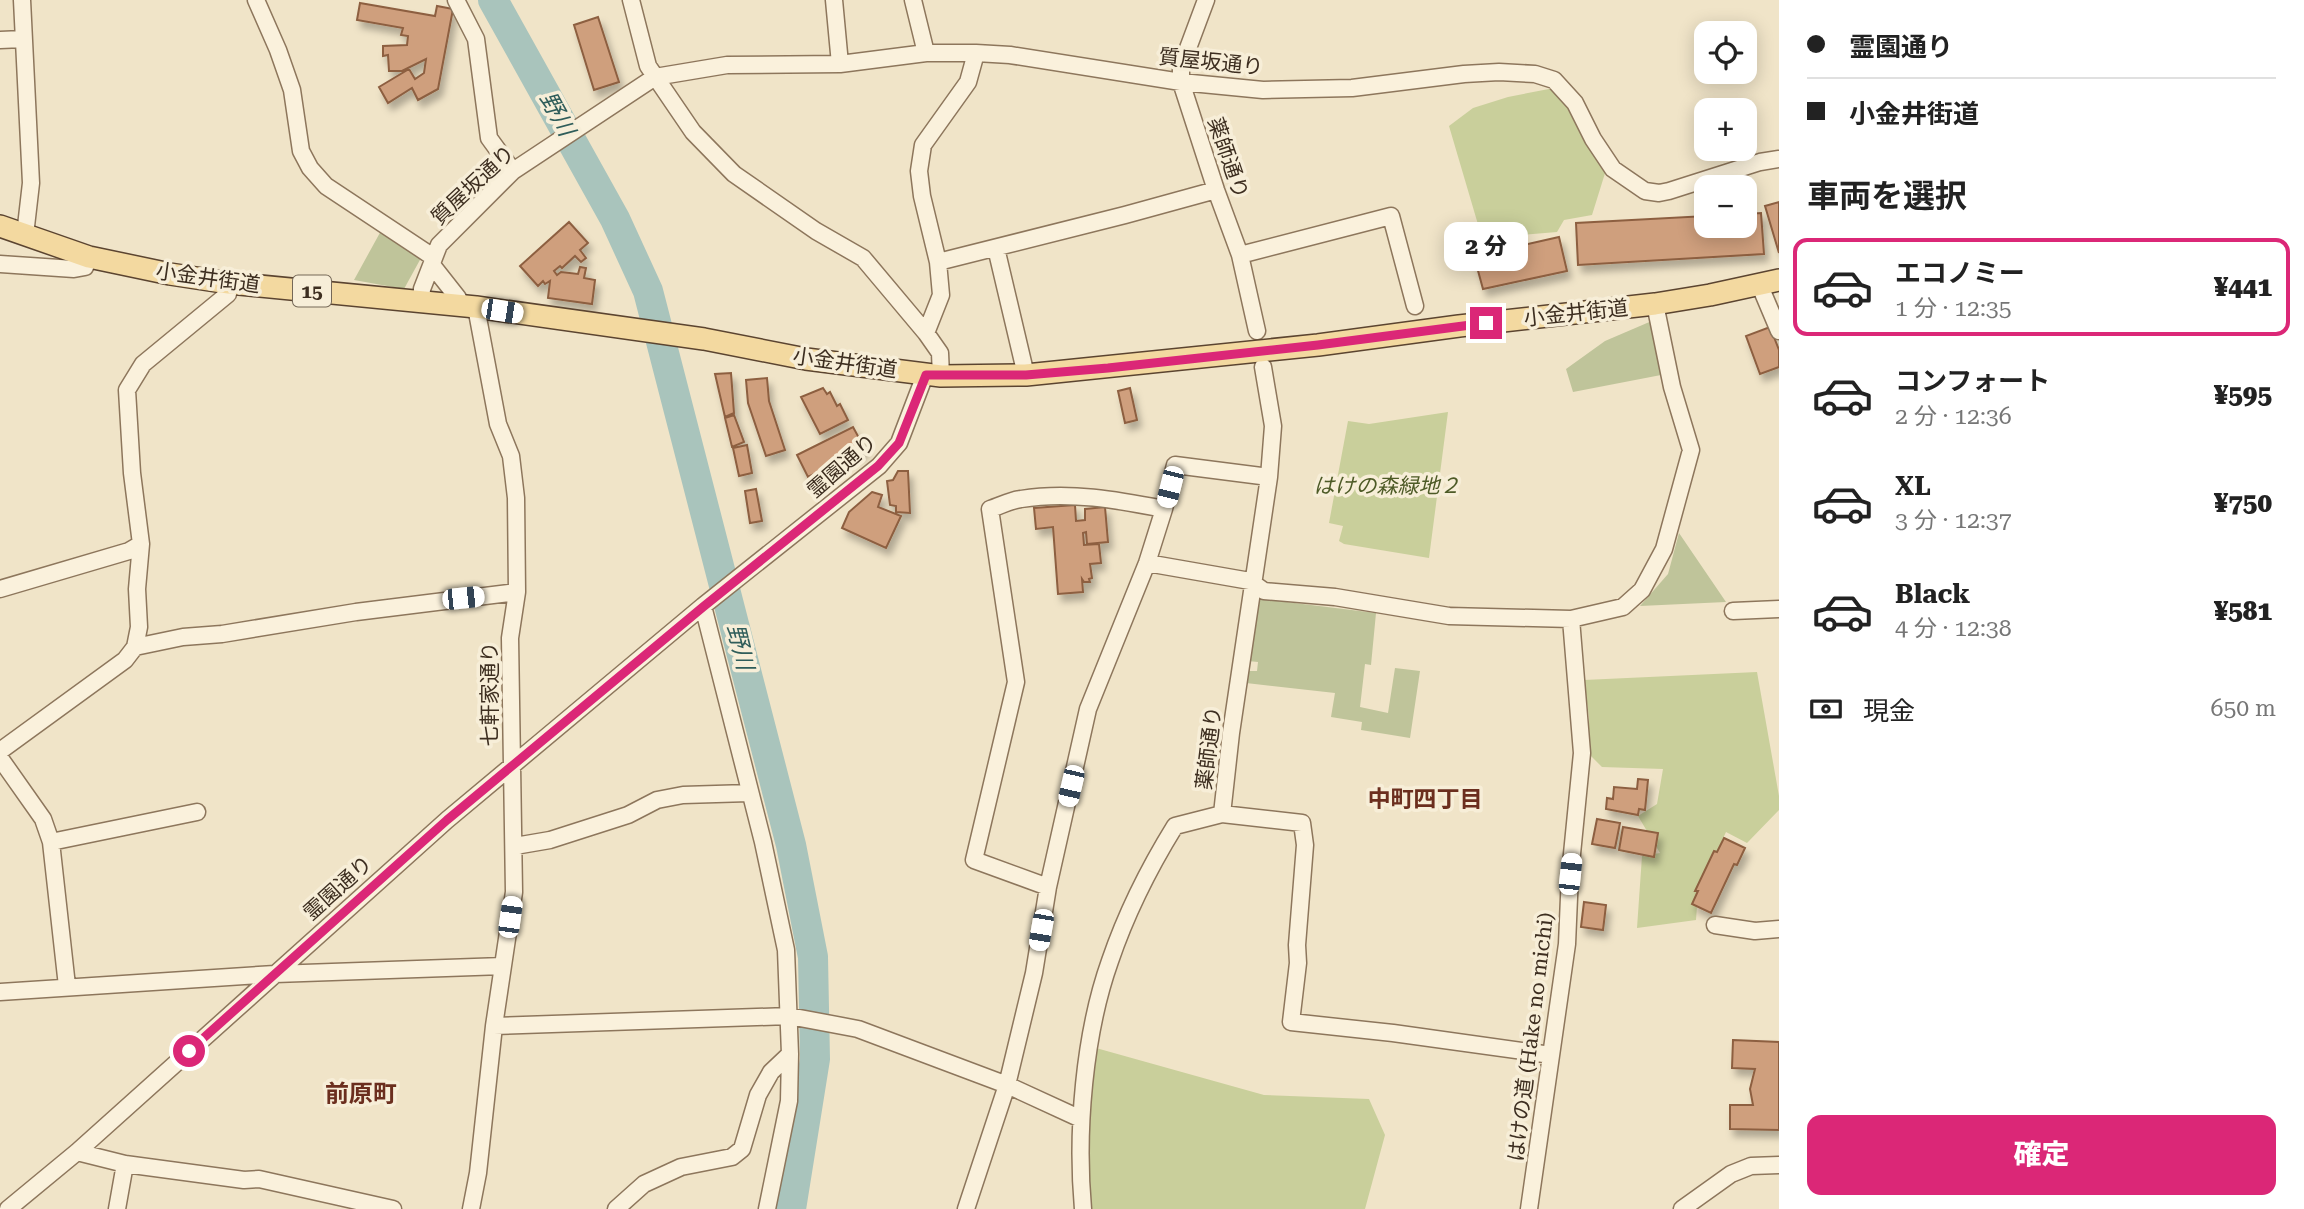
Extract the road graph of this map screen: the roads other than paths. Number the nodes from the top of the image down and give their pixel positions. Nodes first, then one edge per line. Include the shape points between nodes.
1 (22, 0) edge
2 (256, 0) edge
3 (456, 0) edge
4 (631, 0) edge
5 (834, 0) edge
6 (913, 0) edge
7 (1206, 0) edge
8 (23, 39) junction
9 (0, 40) edge
10 (926, 53) junction
11 (976, 53) junction
12 (839, 64) junction
13 (655, 77) junction
14 (1181, 82) junction
15 (1779, 159) edge
16 (513, 171) junction
17 (1216, 190) junction
18 (0, 226) edge
19 (25, 235) junction
20 (996, 248) junction
21 (1240, 255) junction
22 (89, 257) junction
23 (433, 261) junction
24 (938, 262) junction
25 (0, 264) edge
26 (229, 283) junction
27 (1770, 283) edge
28 (421, 302) junction
29 (1655, 304) junction
30 (1415, 306) dead end
31 (466, 307) junction
32 (1257, 331) dead end
33 (1779, 331) edge
34 (926, 333) junction
35 (1263, 367) dead end
36 (933, 375) junction
37 (1026, 375) junction
38 (1269, 477) junction
39 (1164, 509) junction
40 (141, 544) junction
41 (1147, 563) junction
42 (1254, 585) junction
43 (0, 589) edge
44 (517, 592) junction
45 (703, 607) junction
46 (1779, 608) edge
47 (1733, 611) dead end
48 (1571, 619) junction
49 (135, 647) junction
50 (0, 751) edge
51 (0, 758) edge
52 (511, 768) junction
53 (749, 793) junction
54 (197, 812) dead end
55 (1222, 814) junction
56 (51, 842) junction
57 (514, 846) junction
58 (1048, 887) junction
59 (1715, 925) dead end
60 (1779, 929) edge
61 (503, 966) junction
62 (275, 974) junction
63 (67, 986) junction
64 (0, 992) edge
65 (789, 1016) junction
66 (494, 1026) junction
67 (790, 1054) junction
68 (1551, 1055) junction
69 (1007, 1084) junction
70 (1082, 1119) junction
71 (77, 1152) junction
72 (125, 1164) junction
73 (1779, 1165) edge
74 (8, 1209) edge
75 (117, 1209) edge
76 (393, 1209) edge
77 (471, 1209) edge
78 (616, 1209) edge
79 (767, 1209) edge
80 (966, 1209) edge
81 (1083, 1209) edge
82 (1529, 1209) edge
83 (1682, 1209) edge

1 - 8 street
2 - 23 street, 七軒家通り via 292,90 301,151 310,168 326,186
3 - 16 street via 476,39 489,138
4 - 13 street
5 - 12 street
6 - 10 street
7 - 14 street, 薬師通り via 1181,67
8 - 9 street
8 - 19 street via 31,183
10 - 11 street, 質屋坂通り
10 - 12 street, 質屋坂通り
11 - 14 street, 質屋坂通り
11 - 24 street via 968,82 923,145 922,196
12 - 13 street, 質屋坂通り via 727,65
13 - 16 street, 質屋坂通り
13 - 34 street via 693,132 734,174 863,258
14 - 15 street, 質屋坂通り via 1263,90 1325,89 1464,74 1535,74 1554,80 1575,103 1613,169 1645,191 1669,191
14 - 17 street, 薬師通り
16 - 23 street, 質屋坂通り via 439,245
17 - 20 street
17 - 21 street, 薬師通り
18 - 19 main road, 小金井街道 / 15
19 - 22 main road, 小金井街道 / 15
20 - 24 street
20 - 37 street
21 - 30 street via 1391,216
21 - 32 street, 薬師通り
22 - 25 street via 85,267 74,269
22 - 26 main road, 小金井街道 / 15
23 - 28 street, 質屋坂通り
23 - 31 street, 七軒家通り
24 - 34 street via 941,295
26 - 28 main road, 小金井街道 / 15
26 - 40 street via 228,294 143,365 127,390
27 - 29 main road, 小金井街道 / 15
27 - 33 street
28 - 31 main road, 小金井街道 / 15
29 - 37 main road, 小金井街道 / 15
29 - 48 street via 1691,450 1686,475 1664,549 1642,590 1623,607
31 - 36 main road, 小金井街道 / 15
31 - 44 street, 七軒家通り via 511,456
34 - 36 street via 940,353
35 - 38 street, 薬師通り via 1273,426
36 - 37 main road, 小金井街道 / 15
36 - 45 street, 霊園通り via 899,443 878,466
38 - 39 street via 1175,465
38 - 42 street, 薬師通り
39 - 41 street
39 - 58 street via 1109,499 1051,496 1018,499 990,509 1016,682 974,860
40 - 43 street
40 - 49 street
41 - 42 street
41 - 58 street via 1088,709
42 - 48 street via 1264,591 1335,597 1450,617
42 - 55 street, 薬師通り
44 - 49 street
44 - 52 street, 七軒家通り via 509,638
45 - 52 street, 霊園通り
45 - 53 street
46 - 47 street
48 - 68 street, はけの道 (Hake no michi) via 1582,753 1567,944
49 - 50 street via 125,660
51 - 56 street via 43,819
52 - 57 street, 七軒家通り
52 - 62 street, 霊園通り
53 - 57 street via 657,800 628,815 550,840
53 - 65 street via 786,950
54 - 56 street
55 - 68 street via 1302,823 1306,845 1291,1023
55 - 70 street, 薬師通り via 1175,826 1152,865 1110,959 1098,1002
56 - 63 street
57 - 61 street, 七軒家通り via 514,892
58 - 69 street via 1034,972
59 - 60 street
61 - 62 street
61 - 66 street, 七軒家通り
62 - 63 street
62 - 71 street, 霊園通り
63 - 64 street
65 - 66 street
65 - 67 street
65 - 69 street via 853,1027
66 - 77 street, 七軒家通り
67 - 78 street via 771,1072 758,1095 741,1149 732,1157 681,1167 645,1184
67 - 79 street via 789,1101
68 - 82 street, はけの道 (Hake no michi)
69 - 70 street
69 - 80 street
70 - 81 street, 薬師通り
71 - 72 street
71 - 74 street, 霊園通り
72 - 75 street
72 - 76 street via 259,1179
73 - 83 street via 1751,1166 1731,1174

